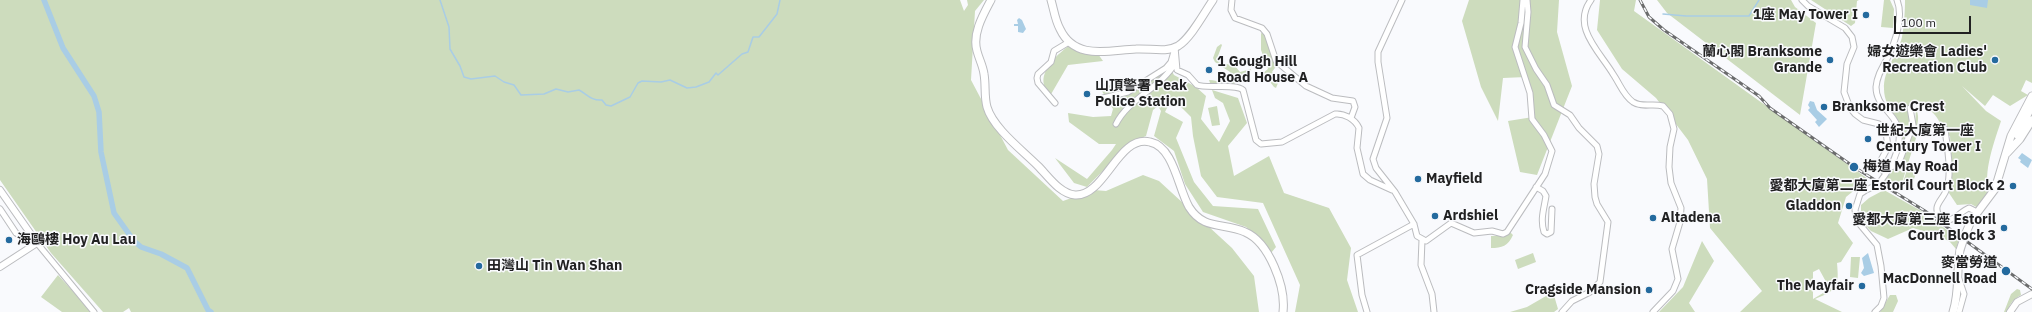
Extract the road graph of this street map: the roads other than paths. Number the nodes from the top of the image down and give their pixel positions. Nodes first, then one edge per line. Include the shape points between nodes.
1 (991, 0) edge
2 (1051, 0) edge
3 (1213, 0) edge
4 (1232, 0) edge
5 (1402, 0) edge
6 (1523, 0) edge
7 (1527, 0) edge
8 (1591, 0) edge
9 (1802, 0) edge
10 (1897, 0) edge
11 (1069, 42) junction
12 (1175, 47) junction
13 (1176, 62) junction
14 (1104, 98) dead end
15 (2031, 102) edge
16 (1055, 103) dead end
17 (1910, 108) dead end
18 (2029, 117) edge
19 (1351, 118) junction
20 (1116, 124) dead end
21 (1945, 129) dead end
22 (2006, 154) junction
23 (1890, 167) junction
24 (1886, 173) junction
25 (1536, 187) junction
26 (0, 190) edge
27 (1395, 192) junction
28 (0, 209) edge
29 (1552, 209) dead end
30 (1978, 212) junction
31 (1414, 224) junction
32 (22, 237) dead end
33 (1422, 240) junction
34 (37, 243) junction
35 (0, 267) edge
36 (1958, 276) junction
37 (2031, 294) edge
38 (94, 312) edge
39 (1283, 312) edge
40 (1367, 312) edge
41 (1434, 312) edge
42 (1562, 312) edge
43 (1653, 312) edge
44 (1875, 312) edge
45 (1952, 312) edge
46 (1959, 312) edge
47 (2010, 312) edge

1 - 39 main road via 978,30 976,46 984,74 987,107 1003,131 1061,189 1076,195 1092,188 1133,145 1148,141 1160,147 1170,159 1187,202 1196,215 1212,225 1246,232 1261,245 1279,278 1283,294
2 - 11 main road via 1058,27
3 - 12 main road via 1183,41
4 - 19 street via 1231,10 1235,18 1258,25 1266,32 1278,64 1310,88 1332,98 1353,101 1355,107
5 - 27 street via 1378,52 1387,118 1373,157 1376,168
6 - 25 street via 1515,47 1530,93 1532,119 1552,151 1545,174
7 - 42 street via 1525,47 1547,85 1554,105 1570,115 1597,146 1599,154 1594,184 1595,197 1608,224 1600,282 1590,292 1572,301
8 - 43 street via 1585,22 1595,50 1630,99 1640,105 1663,106 1670,114 1674,126 1669,149 1669,167 1671,183 1681,208 1672,251 1678,278 1673,292
9 - 24 street via 1845,28 1852,37 1854,47 1847,64 1844,92 1855,114 1863,120 1878,123 1885,130 1888,147 1879,166
10 - 23 street via 1900,10 1898,23 1892,47 1876,86 1882,106 1899,130 1898,147
11 - 12 main road via 1095,52 1162,50
11 - 16 street via 1054,51 1051,62 1037,78 1038,83
12 - 13 street
12 - 14 street via 1171,62 1166,68 1128,92
13 - 19 street via 1178,71 1188,75 1199,86 1242,88 1256,140 1261,144 1282,142 1335,114
13 - 20 street via 1166,75 1123,112
15 - 18 main road
15 - 22 main road via 2011,136
17 - 23 street via 1914,119 1912,130 1898,165
18 - 22 main road
19 - 27 street via 1359,128 1357,151 1364,175
21 - 30 street via 1949,182 1945,194 1936,205 1936,213 1941,219 1950,220 1969,208
22 - 30 main road via 1995,189
23 - 24 street
24 - 44 street, bridge via 1880,182 1860,194 1855,210 1857,221 1877,245 1884,298
25 - 29 street via 1546,196 1542,227 1547,234 1551,232
25 - 33 street via 1510,230 1505,233 1474,233 1451,223 1430,239
26 - 34 street
27 - 31 street
28 - 32 street via 16,233
30 - 36 main road, bridge via 1960,250
31 - 33 street via 1417,236
31 - 40 street via 1358,255 1362,297
33 - 41 street via 1421,265 1432,294
34 - 35 street
34 - 38 street
36 - 45 main road via 1958,292
36 - 46 street via 1964,294
37 - 47 street via 2017,302

